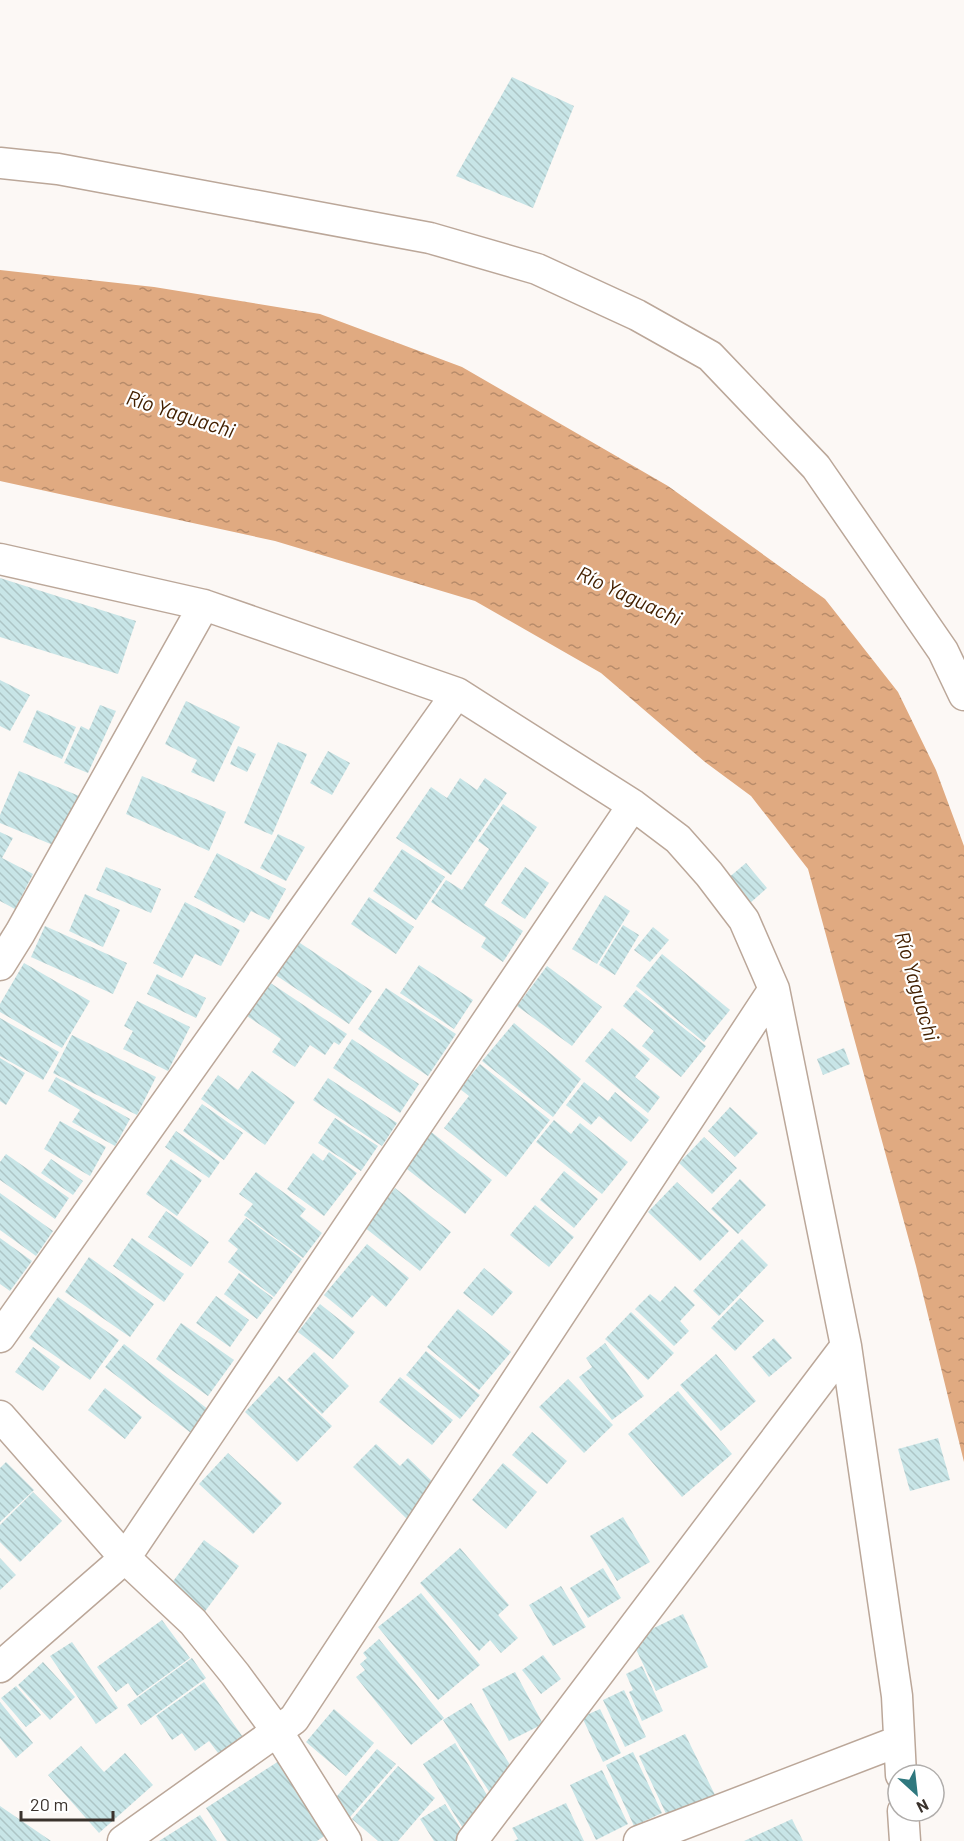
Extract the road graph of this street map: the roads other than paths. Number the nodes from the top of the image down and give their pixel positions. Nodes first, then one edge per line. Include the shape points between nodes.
1 (0, 163) edge
2 (0, 559) edge
3 (204, 605) junction
4 (457, 693) junction
5 (964, 694) edge
6 (633, 805) junction
7 (0, 965) edge
8 (774, 989) junction
9 (0, 1337) edge
10 (846, 1346) junction
11 (0, 1416) edge
12 (125, 1558) junction
13 (0, 1667) edge
14 (277, 1731) junction
15 (899, 1741) junction
16 (900, 1763) edge
17 (904, 1823) edge
18 (123, 1841) edge
19 (346, 1841) edge
20 (472, 1841) edge
21 (639, 1841) edge
22 (905, 1841) edge

1 - 5 street via 58,169 430,238 537,269 637,315 710,356 816,467 943,651
2 - 3 street
3 - 4 street
3 - 7 street
4 - 6 street
4 - 9 street
6 - 8 street via 678,840 709,874 744,920
6 - 12 street
8 - 10 street
8 - 14 street via 294,1719
10 - 15 street via 897,1696
10 - 20 street
11 - 12 street
12 - 13 street
12 - 14 street via 193,1622
14 - 18 street
14 - 19 street
15 - 16 street
15 - 21 street
17 - 22 street

